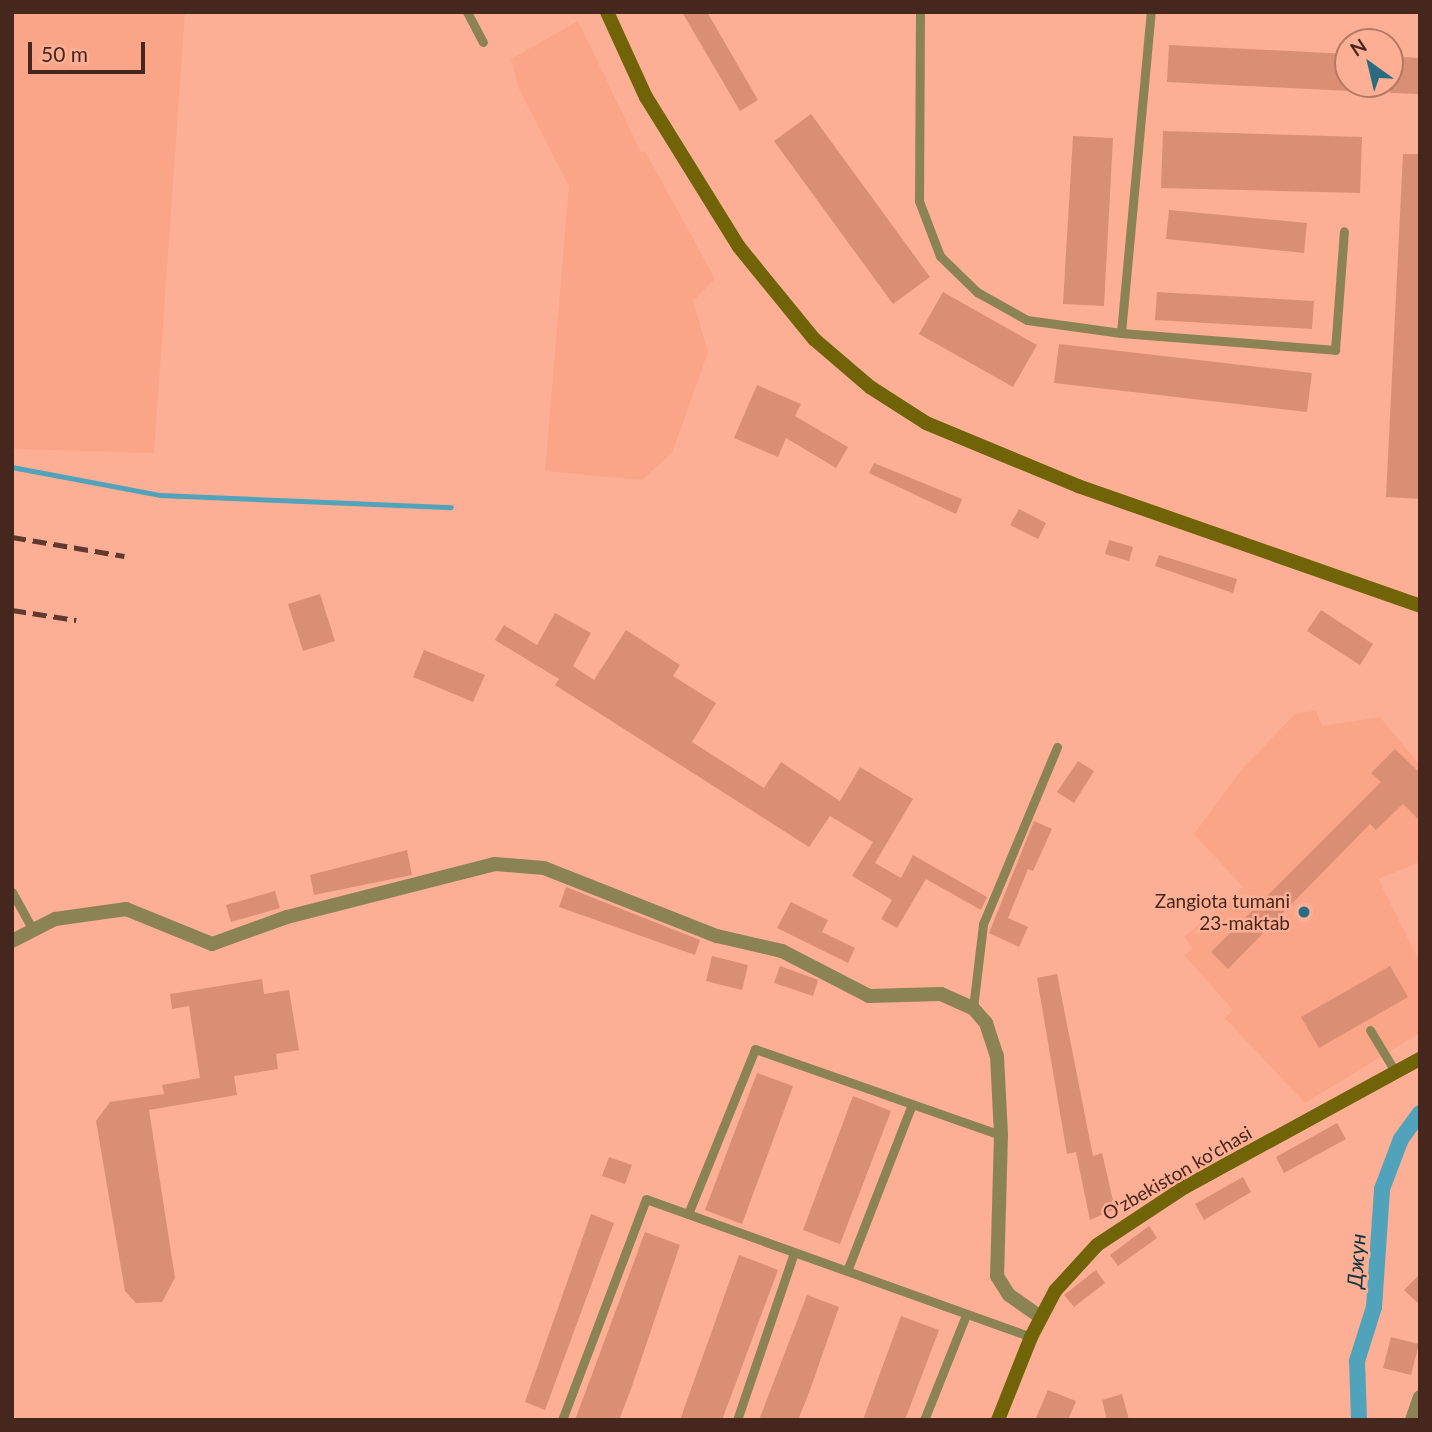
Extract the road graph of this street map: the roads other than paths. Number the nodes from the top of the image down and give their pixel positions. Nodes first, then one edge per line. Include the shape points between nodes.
1 (467, 12) edge
2 (607, 12) edge
3 (920, 12) edge
4 (1151, 12) edge
5 (483, 43) dead end
6 (1345, 232) dead end
7 (1121, 333) junction
8 (1420, 606) edge
9 (1057, 747) dead end
10 (12, 892) edge
11 (33, 930) junction
12 (12, 941) edge
13 (973, 1008) junction
14 (1370, 1030) dead end
15 (1420, 1059) edge
16 (1396, 1073) junction
17 (912, 1104) junction
18 (1002, 1135) junction
19 (688, 1214) junction
20 (794, 1253) junction
21 (847, 1271) junction
22 (966, 1315) junction
23 (1041, 1317) junction
24 (1031, 1337) junction
25 (1420, 1396) edge
26 (562, 1420) edge
27 (737, 1420) edge
28 (925, 1420) edge
29 (998, 1420) edge
30 (1412, 1420) edge

1 - 5 lane
2 - 8 main road via 646,97 740,247 814,339 870,387 926,423 1065,481
3 - 7 lane via 919,201 940,256 977,292 1027,320
4 - 7 lane
6 - 7 lane via 1335,350
9 - 13 lane via 983,924
10 - 11 lane
11 - 12 street
11 - 13 street via 55,919 126,909 212,944 287,916 450,874 495,864 544,868 717,936 782,951 869,996 941,994
13 - 18 street via 986,1023 997,1056
14 - 16 lane
15 - 16 main road, O'zbekiston ko'chasi
16 - 23 main road, O'zbekiston ko'chasi via 1122,1225 1065,1278
17 - 18 lane
17 - 19 lane via 755,1049
17 - 21 lane
18 - 23 street via 997,1276 1009,1295
19 - 20 lane
19 - 26 lane via 646,1199
20 - 21 lane
20 - 27 lane
21 - 22 lane
22 - 24 lane
22 - 28 lane
23 - 24 main road, O'zbekiston ko'chasi
24 - 29 main road, O'zbekiston ko'chasi
25 - 30 street

